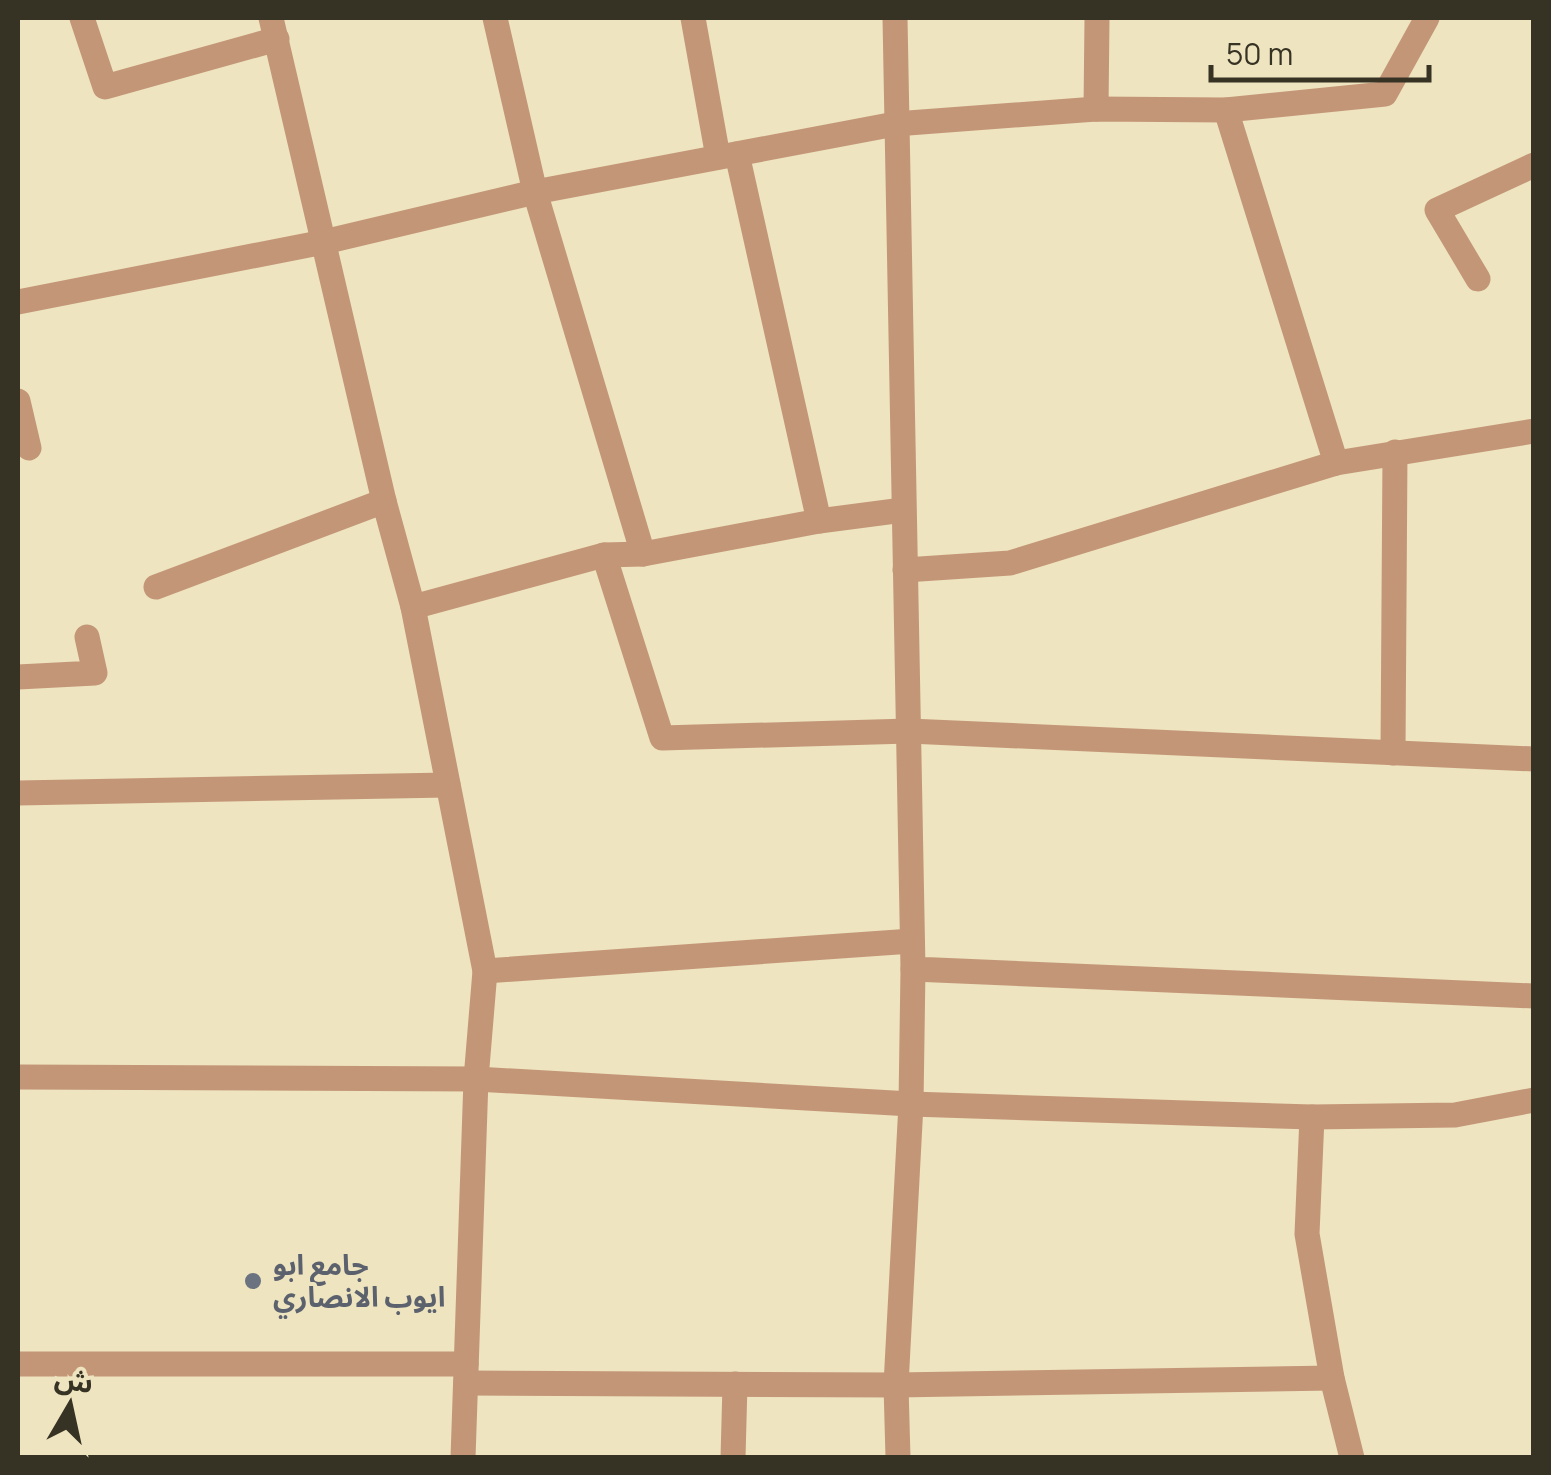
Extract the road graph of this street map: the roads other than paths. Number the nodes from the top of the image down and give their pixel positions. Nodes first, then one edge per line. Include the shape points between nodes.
1 (82, 18) edge
2 (495, 18) edge
3 (693, 18) edge
4 (895, 18) edge
5 (1097, 18) edge
6 (1427, 18) edge
7 (274, 28) edge
8 (1096, 110) junction
9 (1226, 110) junction
10 (894, 124) junction
11 (727, 156) junction
12 (1534, 165) edge
13 (535, 192) junction
14 (324, 242) junction
15 (1478, 279) dead end
16 (18, 302) edge
17 (18, 401) edge
18 (1534, 430) edge
19 (29, 448) dead end
20 (1395, 452) junction
21 (1336, 463) junction
22 (384, 501) junction
23 (903, 510) junction
24 (819, 521) junction
25 (643, 554) junction
26 (604, 555) junction
27 (905, 570) junction
28 (156, 586) dead end
29 (412, 607) junction
30 (87, 638) dead end
31 (18, 677) edge
32 (909, 731) junction
33 (1393, 752) junction
34 (1534, 759) edge
35 (448, 786) junction
36 (18, 793) edge
37 (912, 941) junction
38 (913, 969) junction
39 (485, 971) junction
40 (1534, 996) edge
41 (18, 1077) edge
42 (476, 1079) junction
43 (1534, 1100) edge
44 (911, 1104) junction
45 (1312, 1118) junction
46 (18, 1364) edge
47 (466, 1373) junction
48 (1332, 1378) junction
49 (735, 1384) junction
50 (896, 1384) junction
51 (463, 1458) edge
52 (734, 1458) edge
53 (898, 1458) edge
54 (1352, 1458) edge

1 - 7 street via 104,88
2 - 13 street
3 - 11 street
4 - 10 street
5 - 8 street
6 - 9 street via 1385,94
7 - 14 street
8 - 9 street
8 - 10 street
9 - 21 street
10 - 11 street
10 - 23 street
11 - 13 street
11 - 24 street
12 - 15 street via 1437,210
13 - 14 street
13 - 25 street
14 - 16 street
14 - 22 street
17 - 19 street
18 - 20 street
20 - 21 street
20 - 33 street
21 - 27 street via 1010,563
22 - 28 street
22 - 29 street
23 - 24 street
23 - 27 street
24 - 25 street
25 - 26 street
26 - 29 street
26 - 32 street via 662,738
27 - 32 street
29 - 35 street
30 - 31 street via 96,672
32 - 33 street
32 - 37 street
33 - 34 street
35 - 36 street
35 - 39 street
37 - 38 street
37 - 39 street
38 - 40 street
38 - 44 street
39 - 42 street
41 - 42 street
42 - 44 street
42 - 47 street
43 - 45 street via 1455,1115
44 - 45 street
44 - 50 street
45 - 48 street via 1307,1234
46 - 47 street
47 - 49 street
47 - 51 street
48 - 50 street
48 - 54 street
49 - 50 street
49 - 52 street
50 - 53 street

